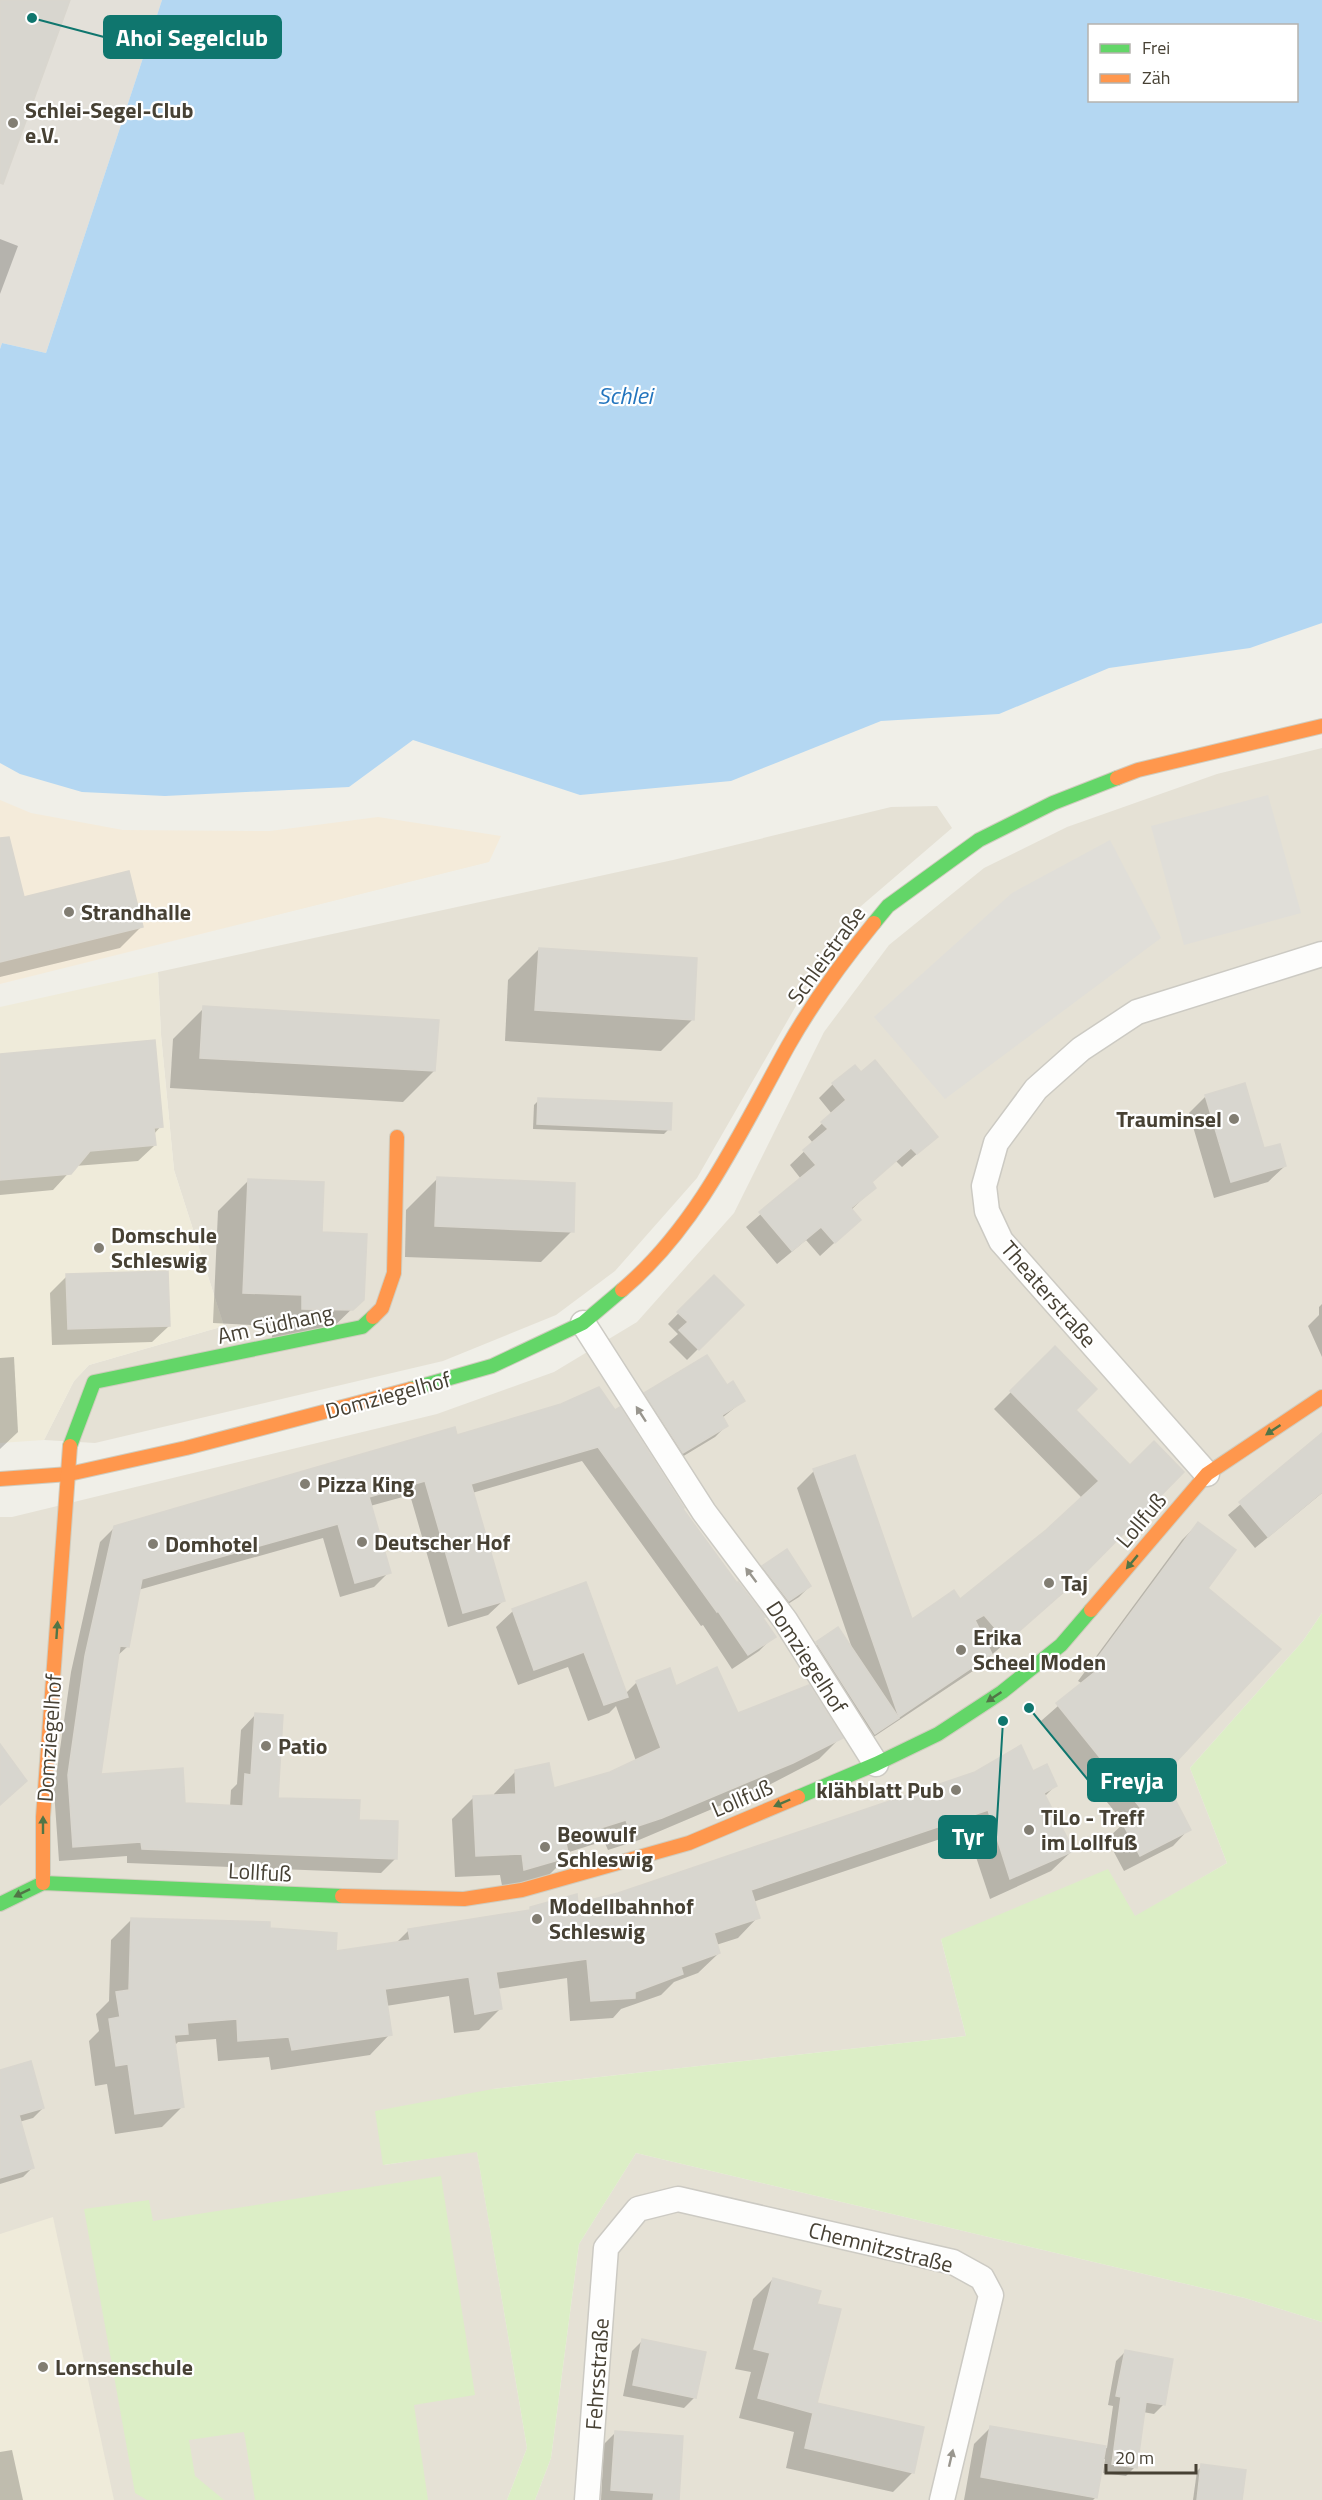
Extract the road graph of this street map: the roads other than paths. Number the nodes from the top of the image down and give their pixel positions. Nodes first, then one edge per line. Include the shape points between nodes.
1 (1322, 726) edge
2 (1322, 954) edge
3 (397, 1137) dead end
4 (583, 1323) junction
5 (1322, 1397) edge
6 (69, 1474) junction
7 (1207, 1474) junction
8 (0, 1479) edge
9 (876, 1764) junction
10 (44, 1883) junction
11 (0, 1904) edge
12 (606, 2248) joint
13 (587, 2500) edge
14 (942, 2500) edge

1 - 4 street, Schleistraße via 1138,770 1053,803 979,840 888,906 836,969 789,1045 743,1132 686,1220 642,1273
2 - 7 street, Theaterstraße via 1137,1012 1082,1049 1036,1089 996,1143 984,1186 987,1211 1001,1241
3 - 6 street, Am Südhang via 394,1273 382,1308 362,1327 94,1382 70,1440
4 - 6 street, Domziegelhof via 492,1366 197,1445
9 -> 4 street, Domziegelhof via 785,1620 704,1512
5 -> 7 street, Lollfuß
6 - 8 street
10 -> 6 street, Domziegelhof via 43,1817
7 -> 9 street, Lollfuß via 1062,1645 1002,1692 938,1734
9 -> 10 street, Lollfuß via 688,1843 522,1890 464,1899
10 -> 11 street
12 - 13 street, Fehrsstraße
14 -> 12 street, Chemnitzstraße via 991,2295 982,2278 953,2262 678,2199 639,2209

